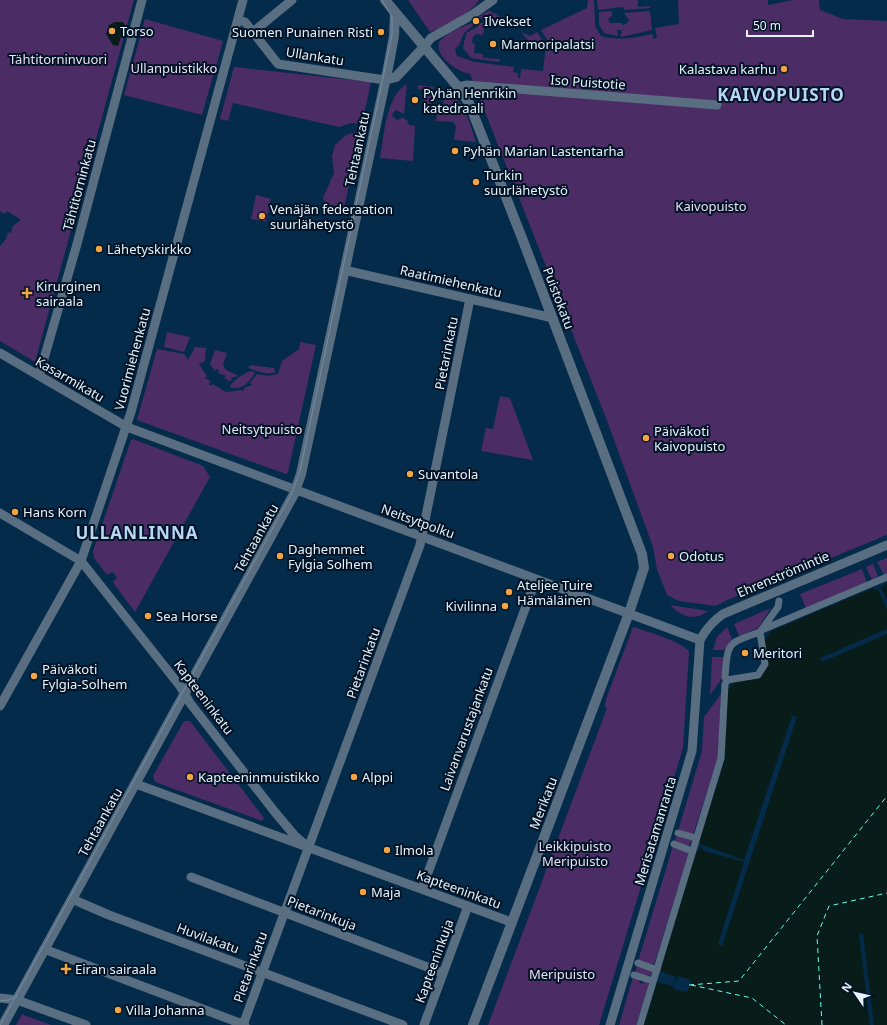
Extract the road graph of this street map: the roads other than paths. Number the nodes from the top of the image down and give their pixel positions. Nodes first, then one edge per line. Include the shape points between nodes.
1 (142, 0) edge
2 (243, 0) edge
3 (292, 0) edge
4 (385, 0) edge
5 (489, 1) edge
6 (395, 13) junction
7 (238, 20) junction
8 (253, 32) junction
9 (424, 47) junction
10 (385, 80) junction
11 (458, 87) junction
12 (717, 105) dead end
13 (344, 270) junction
14 (470, 299) junction
15 (553, 318) junction
16 (0, 353) edge
17 (39, 376) junction
18 (127, 427) junction
19 (296, 490) junction
20 (0, 512) edge
21 (423, 536) junction
22 (887, 545) edge
23 (81, 561) junction
24 (887, 577) edge
25 (536, 579) junction
26 (779, 601) dead end
27 (629, 613) junction
28 (762, 630) junction
29 (700, 640) junction
30 (727, 680) junction
31 (185, 694) junction
32 (0, 706) edge
33 (136, 784) junction
34 (678, 833) dead end
35 (674, 844) dead end
36 (696, 845) junction
37 (308, 847) junction
38 (191, 877) dead end
39 (422, 889) junction
40 (72, 899) junction
41 (468, 906) junction
42 (284, 913) junction
43 (511, 922) junction
44 (44, 949) junction
45 (638, 963) dead end
46 (262, 972) junction
47 (444, 973) junction
48 (634, 975) dead end
49 (656, 976) junction
50 (0, 998) edge
51 (17, 1000) junction
52 (3, 1025) edge
53 (86, 1025) edge
54 (243, 1025) edge
55 (403, 1025) edge
56 (424, 1025) edge
57 (473, 1025) edge
58 (610, 1025) edge
59 (640, 1025) edge

1 - 17 street, Tähtitorninkatu
2 - 7 street, Vuorimiehenkatu
3 - 8 street
4 - 6 street, Puistokatu
5 - 9 street via 472,15 431,38
6 - 9 street, Puistokatu
6 - 10 street, Tehtaankatu via 394,36
7 - 8 street, Ullankatu via 245,22
7 - 18 street, Vuorimiehenkatu
8 - 10 street, Ullankatu via 278,64
9 - 10 street via 396,77
9 - 11 street, Puistokatu
10 - 13 street, Tehtaankatu
11 - 12 street, Iso Puistotie via 467,85
11 - 15 street, Puistokatu via 472,109
13 - 14 street, Raatimiehenkatu
13 - 19 street, Tehtaankatu
14 - 15 street, Raatimiehenkatu
14 - 21 street, Pietarinkatu
15 - 27 street, Puistokatu via 642,554 644,568
16 - 17 street, Kasarmikatu
17 - 18 street, Kasarmikatu
18 - 19 street, Neitsytpolku
18 - 23 street, Vuorimiehenkatu
19 - 21 street, Neitsytpolku
19 - 31 street, Tehtaankatu
20 - 23 street
21 - 25 street, Neitsytpolku
21 - 37 street, Pietarinkatu
22 - 29 street, Ehrenströmintie via 723,614 711,623
23 - 31 street, Kapteeninkatu
23 - 32 street, Vuorimiehenkatu
24 - 28 street
25 - 27 street, Neitsytpolku
25 - 39 street, Laivanvarustajankatu
26 - 28 street via 778,607
27 - 29 street, Neitsytpolku
27 - 43 street, Merikatu
28 - 30 street via 729,646 725,677
28 - 30 street via 765,664 758,675
29 - 58 street, Merisatamanranta via 692,751
30 - 36 street via 721,758
31 - 33 street, Tehtaankatu
31 - 37 street, Kapteeninkatu via 274,811
33 - 37 street, Kapteeninkatu
33 - 40 street, Tehtaankatu
34 - 36 street
35 - 36 street
36 - 49 street
37 - 39 street, Kapteeninkatu
37 - 42 street, Pietarinkatu
38 - 42 street, Pietarinkuja
39 - 41 street, Kapteeninkatu
40 - 44 street, Tehtaankatu
40 - 46 street, Huvilakatu
41 - 43 street, Kapteeninkatu
41 - 47 street, Kapteeninkuja
42 - 46 street, Pietarinkatu
42 - 47 street, Pietarinkuja
43 - 57 street, Merikatu
44 - 51 street, Tehtaankatu
44 - 54 street
45 - 49 street
46 - 54 street, Pietarinkatu
46 - 55 street, Huvilakatu
47 - 56 street, Kapteeninkuja
48 - 49 street
49 - 59 street
50 - 51 street
51 - 52 street, Tehtaankatu
51 - 53 street

